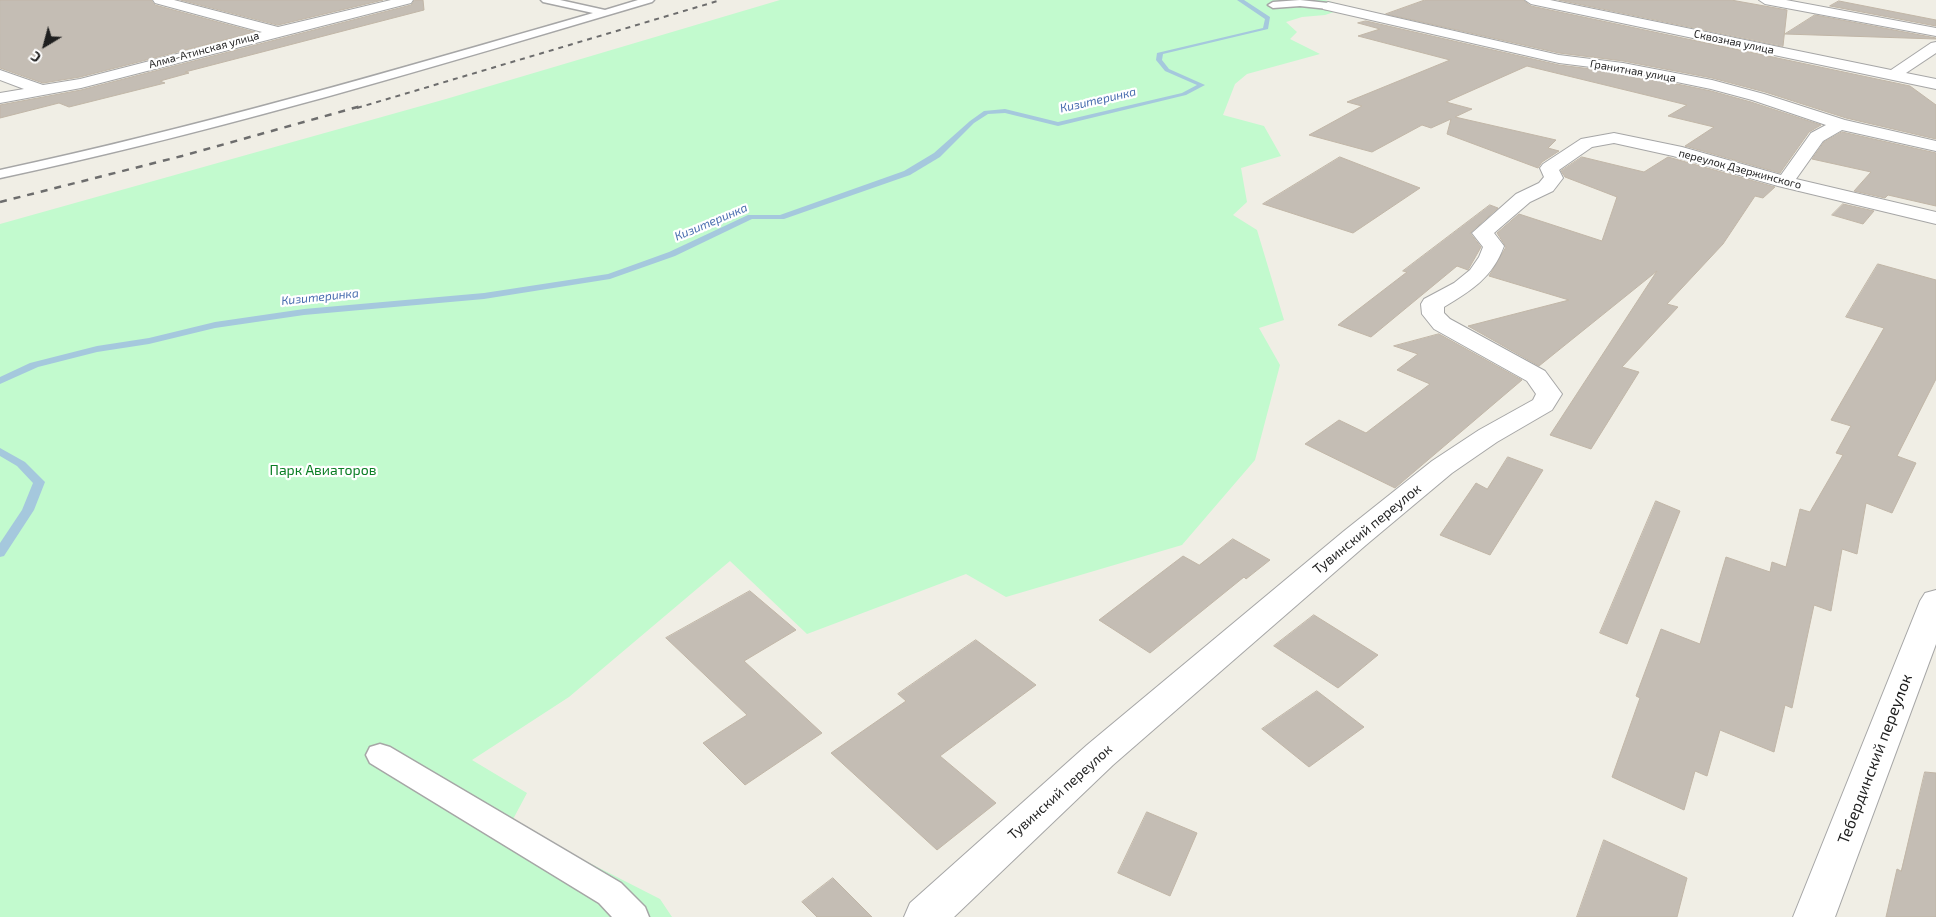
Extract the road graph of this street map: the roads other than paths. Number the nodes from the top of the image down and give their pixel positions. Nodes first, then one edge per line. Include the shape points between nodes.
1 (159, 0) edge
2 (408, 0) edge
3 (546, 0) edge
4 (649, 0) edge
5 (1531, 0) edge
6 (1765, 0) edge
7 (1273, 5) dead end
8 (1328, 6) joint
9 (605, 13) junction
10 (276, 32) junction
11 (1936, 32) edge
12 (1936, 46) edge
13 (0, 75) edge
14 (1894, 75) junction
15 (1936, 84) edge
16 (43, 90) junction
17 (0, 98) edge
18 (1840, 124) junction
19 (1936, 146) edge
20 (1550, 168) joint
21 (0, 174) edge
22 (1785, 182) junction
23 (1936, 218) edge
24 (1936, 601) edge
25 (380, 755) dead end
26 (633, 917) edge
27 (925, 917) edge
28 (1814, 917) edge

1 - 10 street
2 - 10 street, Алма-Атинская улица
3 - 9 lane
4 - 9 lane
5 - 14 street, Сквозная улица
6 - 11 street
7 - 8 lane
8 - 18 street, Гранитная улица via 1558,59 1712,85
9 - 21 lane via 133,146
10 - 16 street, Алма-Атинская улица
12 - 14 street
13 - 16 street
14 - 15 street, Сквозная улица
16 - 17 street, Алма-Атинская улица
18 - 19 street, Гранитная улица
18 - 22 street via 1817,137
20 - 22 street, переулок Дзержинского via 1587,143 1614,138 1676,151
20 - 27 street, Тувинский переулок via 1554,178 1546,188 1523,198 1482,233 1494,246 1490,258 1470,282 1432,304 1433,314 1442,324 1536,376 1549,394 1543,405 1488,436 1442,468 1354,538 1100,755
22 - 23 street, переулок Дзержинского
24 - 28 street, Тебердинский переулок
25 - 26 lane via 610,893

